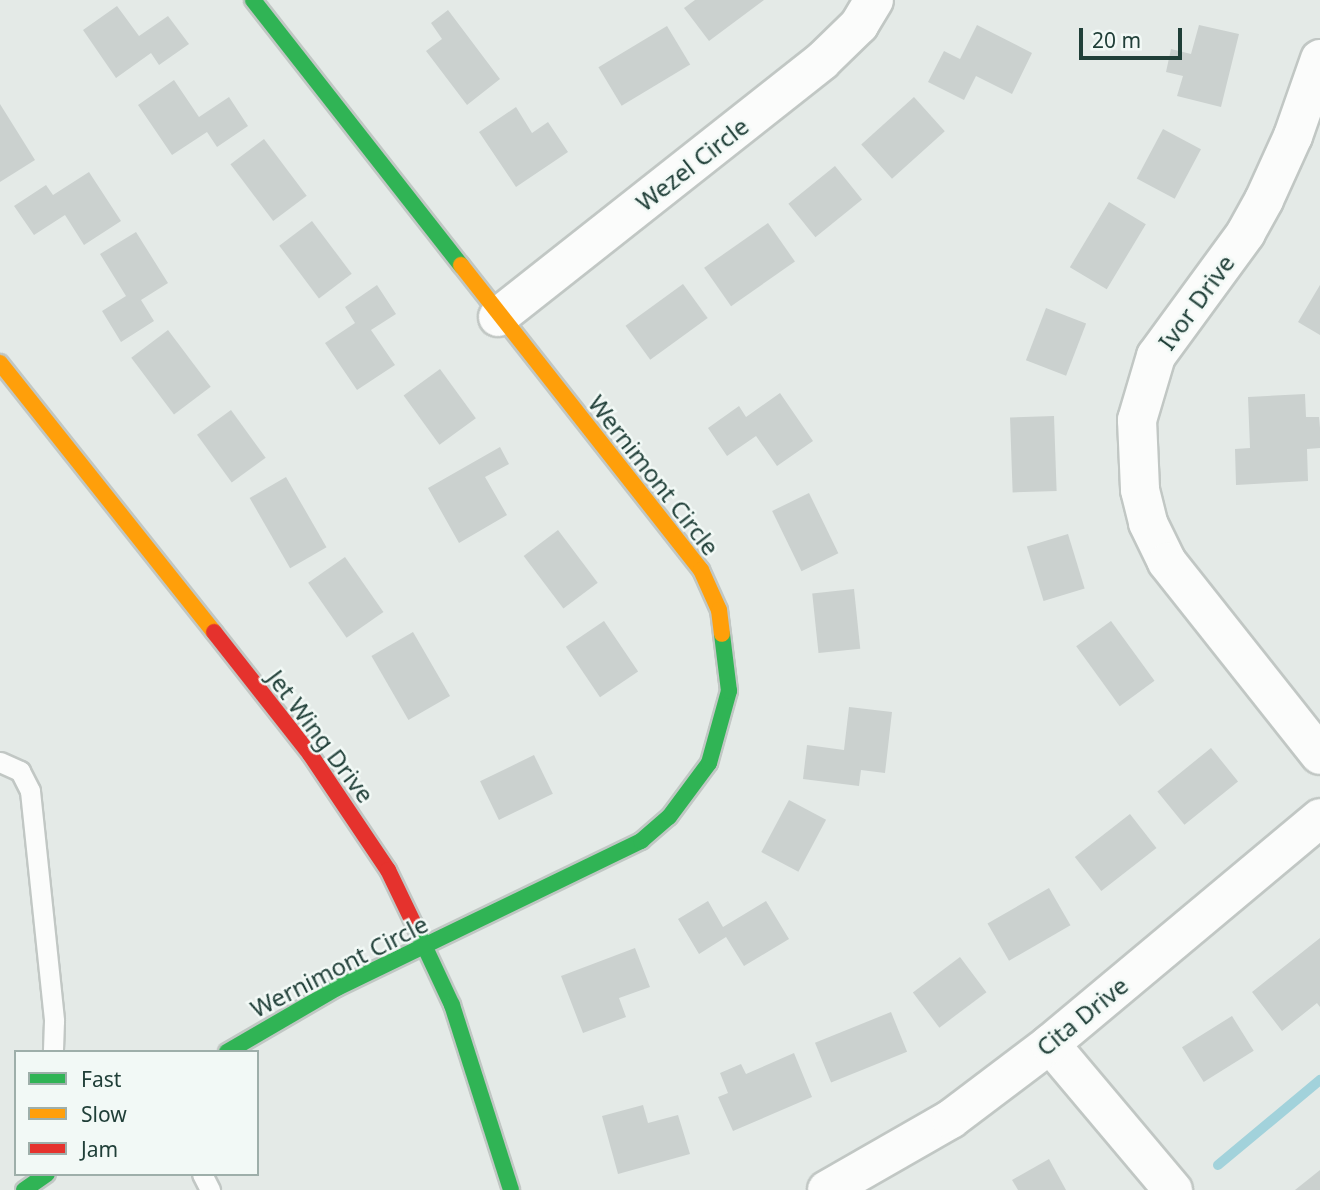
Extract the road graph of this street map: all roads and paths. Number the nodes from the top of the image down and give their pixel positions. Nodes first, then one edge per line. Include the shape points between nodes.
1 (253, 0) edge
2 (874, 0) edge
3 (1320, 59) edge
4 (498, 317) junction
5 (0, 363) edge
6 (1320, 755) edge
7 (0, 762) edge
8 (1320, 818) edge
9 (427, 947) junction
10 (1051, 1044) junction
11 (53, 1050) edge
12 (230, 1050) edge
13 (44, 1176) edge
14 (24, 1190) edge
15 (511, 1190) edge
16 (827, 1190) edge
17 (1173, 1190) edge

1 - 4 street, Wernimont Circle
2 - 4 street, Wezel Circle via 859,25 822,61
3 - 6 street, Ivor Drive via 1264,200 1246,233 1156,356 1137,420 1140,490 1148,523 1167,562
4 - 9 street, Wernimont Circle via 701,569 719,610 729,691 709,763 669,817 641,841
5 - 9 street, Jet Wing Drive via 310,754 388,870
7 - 11 lane via 20,771 30,791 54,1021
8 - 10 street, Cita Drive
9 - 12 street, Wernimont Circle via 265,1026
9 - 15 street, Jet Wing Drive via 479,1080
10 - 16 street, Cita Drive via 951,1119
10 - 17 street
13 - 14 street

